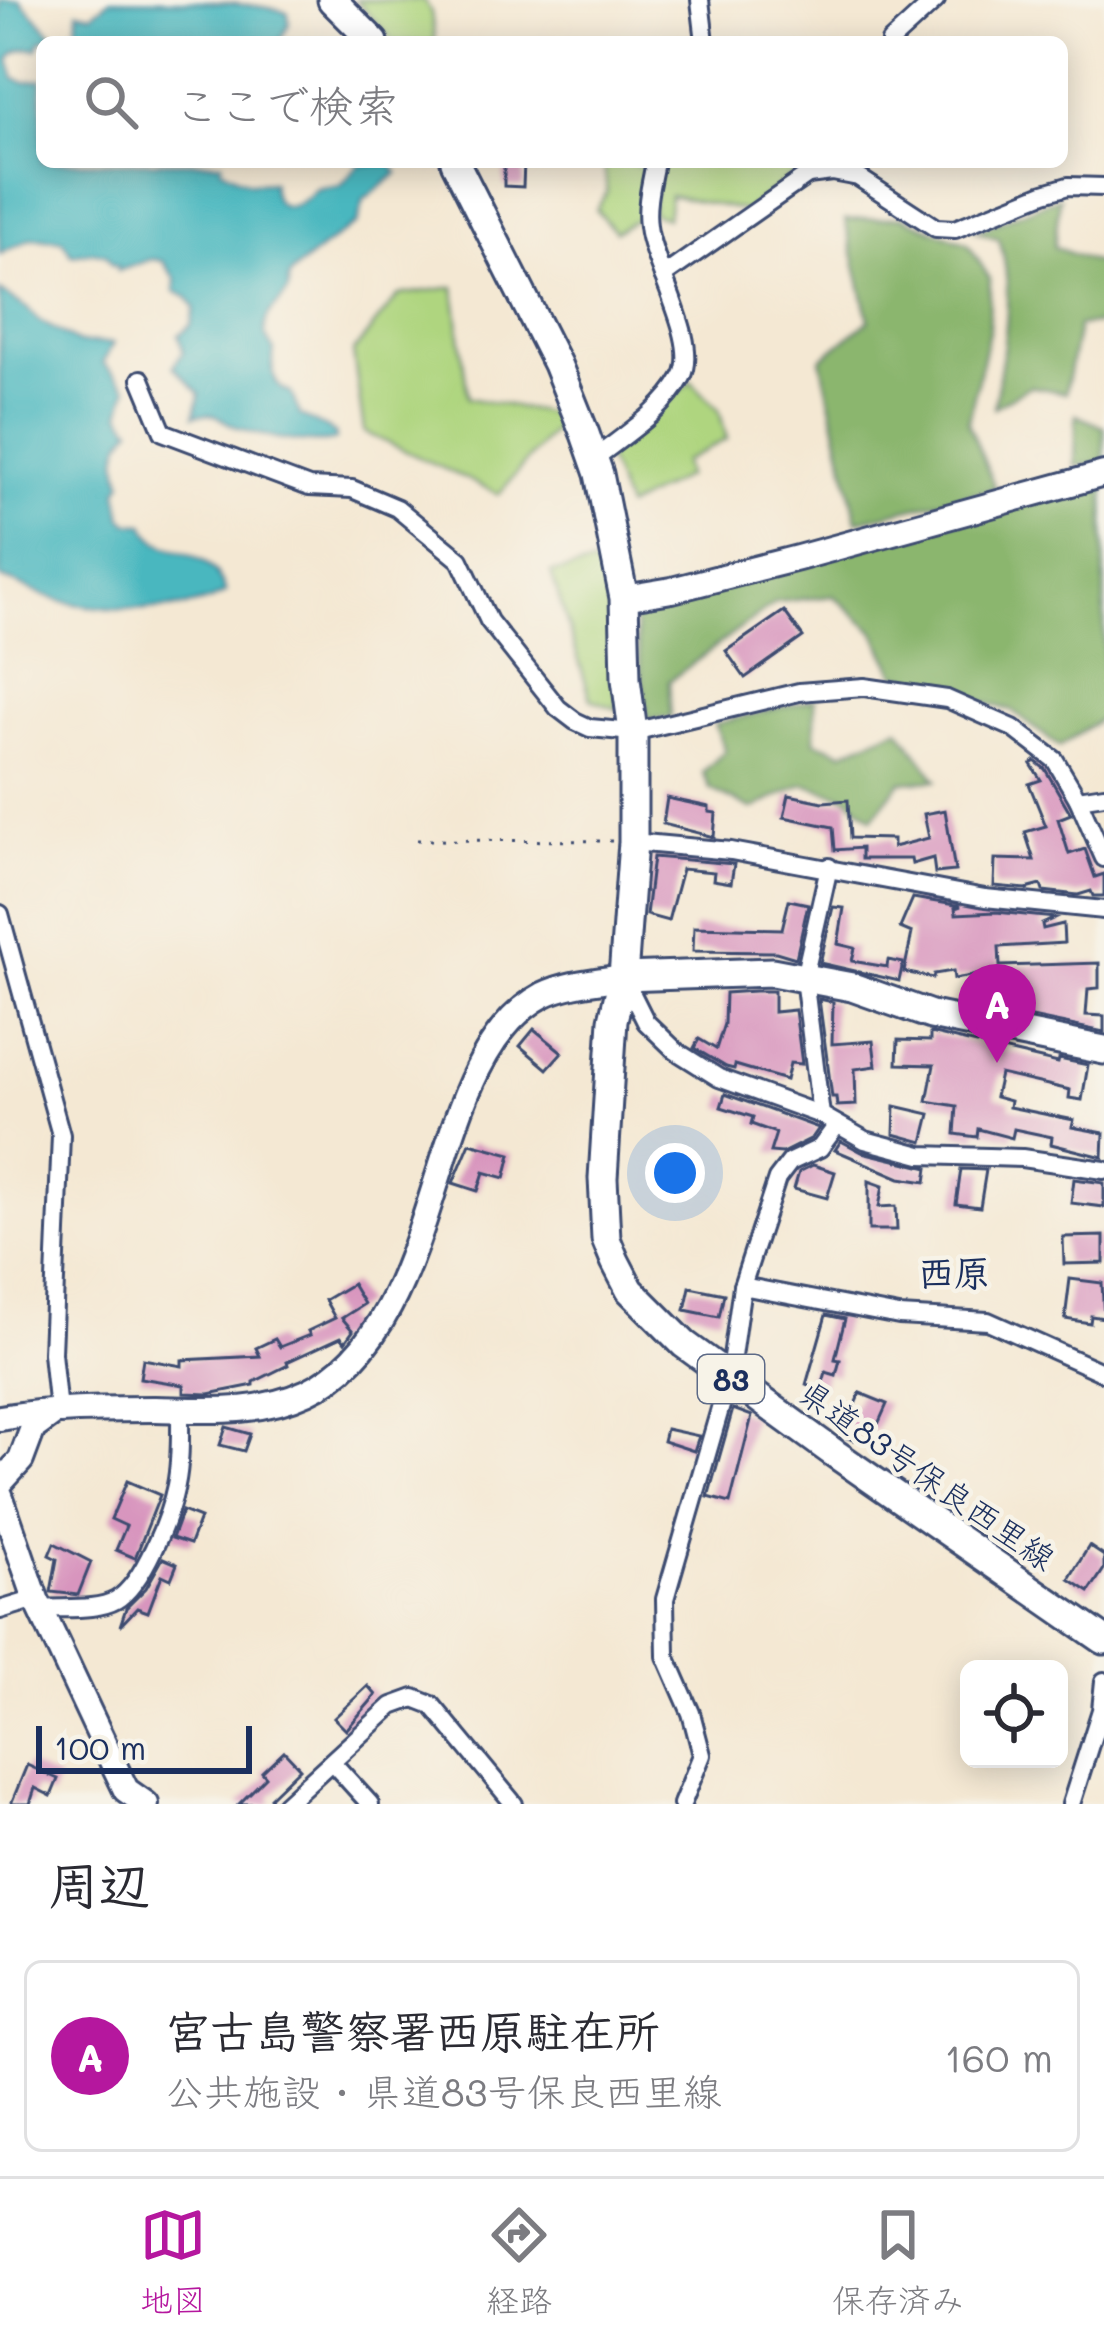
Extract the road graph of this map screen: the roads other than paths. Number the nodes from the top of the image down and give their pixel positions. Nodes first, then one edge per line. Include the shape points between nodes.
1 (332, 0) edge
2 (700, 0) edge
3 (936, 0) edge
4 (368, 36) edge
5 (704, 36) edge
6 (897, 36) edge
7 (458, 168) edge
8 (655, 168) edge
9 (813, 169) edge
10 (1104, 187) edge
11 (663, 276) junction
12 (141, 379) dead end
13 (594, 459) junction
14 (1104, 473) edge
15 (624, 598) junction
16 (634, 732) junction
17 (1104, 795) edge
18 (1078, 799) junction
19 (633, 842) junction
20 (1104, 858) edge
21 (829, 868) junction
22 (1104, 910) edge
23 (0, 914) edge
24 (623, 977) junction
25 (804, 978) junction
26 (1104, 1050) edge
27 (829, 1120) junction
28 (1104, 1170) edge
29 (742, 1286) junction
30 (1104, 1372) edge
31 (729, 1378) junction
32 (180, 1409) junction
33 (58, 1411) junction
34 (0, 1418) edge
35 (0, 1483) edge
36 (0, 1495) edge
37 (38, 1604) junction
38 (0, 1610) edge
39 (1104, 1640) edge
40 (1104, 1681) edge
41 (332, 1762) junction
42 (137, 1802) edge
43 (285, 1804) edge
44 (370, 1804) edge
45 (514, 1804) edge
46 (682, 1804) edge
47 (1071, 1804) edge

1 - 4 main road
2 - 5 street
3 - 6 street
7 - 13 main road, 県道83号保良西里線 / 83 via 557,364
8 - 11 street via 647,224
9 - 10 street via 858,177 936,228 955,230 1068,186
9 - 11 street
11 - 13 street via 685,373
12 - 16 street via 163,432 309,487 352,489 398,508 460,560 489,621 558,707 590,728
13 - 15 main road, 県道83号保良西里線 / 83
14 - 15 street
15 - 16 main road, 県道83号保良西里線 / 83
16 - 18 street via 799,692 905,691 1013,728 1055,760
16 - 19 main road, 県道83号保良西里線 / 83
17 - 18 street
18 - 20 street
19 - 21 street
19 - 24 main road, 県道83号保良西里線 / 83
21 - 22 street via 985,898
21 - 25 street
23 - 33 street via 61,1135 52,1352
24 - 25 main road
24 - 27 street via 646,1022 676,1051 719,1078
24 - 31 main road, 県道83号保良西里線 / 83 via 604,1129 606,1239 651,1315
24 - 32 street via 543,995 508,1023 473,1080 406,1270 371,1336 342,1368 310,1391 254,1409
25 - 26 main road via 931,1015
25 - 27 street
27 - 28 street via 895,1151
27 - 29 street via 820,1148 790,1162 777,1179
29 - 30 street via 899,1316 988,1321
29 - 31 street
31 - 39 main road, 県道83号保良西里線 / 83
31 - 46 street via 665,1599 666,1656 702,1755
32 - 33 street
32 - 37 street via 177,1484 137,1579 107,1603
33 - 34 street
33 - 35 street via 33,1428 21,1460
36 - 37 street
37 - 38 street
37 - 42 street
40 - 47 street
41 - 43 street
41 - 44 street
41 - 45 street via 392,1706 414,1698 432,1705

